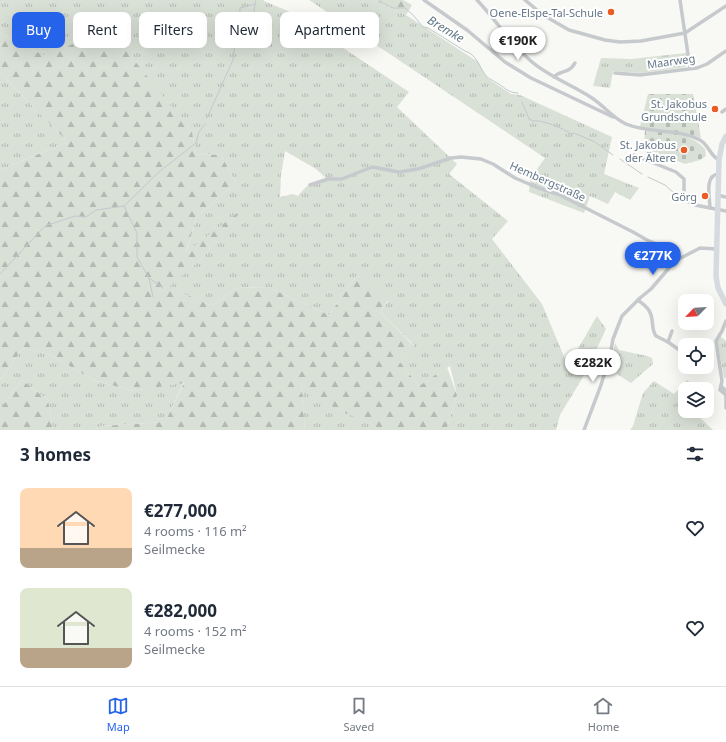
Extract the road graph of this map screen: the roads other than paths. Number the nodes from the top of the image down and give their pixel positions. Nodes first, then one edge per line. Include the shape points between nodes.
1 (424, 0) edge
2 (477, 0) edge
3 (525, 0) edge
4 (680, 0) edge
5 (726, 6) edge
6 (685, 33) junction
7 (726, 51) edge
8 (575, 63) dead end
9 (690, 68) junction
10 (615, 74) dead end
11 (554, 77) junction
12 (726, 109) edge
13 (722, 112) dead end
14 (616, 118) junction
15 (726, 136) edge
16 (724, 144) edge
17 (634, 155) dead end
18 (719, 160) junction
19 (718, 174) junction
20 (310, 185) dead end
21 (718, 195) junction
22 (726, 197) edge
23 (710, 208) junction
24 (717, 210) junction
25 (726, 211) edge
26 (717, 248) junction
27 (675, 261) junction
28 (724, 294) edge
29 (638, 300) junction
30 (726, 304) edge
31 (726, 321) edge
32 (672, 331) dead end
33 (668, 342) junction
34 (678, 349) edge
35 (724, 380) edge
36 (720, 386) junction
37 (726, 391) edge
38 (726, 395) edge
39 (726, 408) edge
40 (584, 430) edge

1 - 14 street via 531,78
2 - 11 street via 522,52
3 - 6 street via 543,15 569,30 606,40 641,41
4 - 6 street
5 - 6 street
6 - 9 street
7 - 9 street, Maarweg via 707,64
8 - 11 street via 569,70
9 - 10 street, Maarweg via 646,74
11 - 14 street via 587,95
12 - 13 street
14 - 18 street via 640,129 679,133 699,140 705,143
15 - 16 main road
16 - 18 main road
17 - 23 street via 676,172 684,179 684,200
18 - 19 main road
19 - 21 main road
19 - 23 street via 713,175 710,180
20 - 27 street, Hembergstraße via 328,179 342,179 372,167 399,172 418,169 451,158 481,159 515,178 560,195 661,246
21 - 22 street
21 - 24 main road
23 - 24 street
24 - 25 street
24 - 26 main road
26 - 27 street via 700,248
26 - 28 main road via 717,284
27 - 29 street
28 - 30 main road
29 - 33 street via 651,314 654,334
29 - 40 street via 622,316
31 - 35 street via 716,340
32 - 33 street
33 - 34 street
35 - 36 street
36 - 37 street
36 - 38 street via 720,390
38 - 39 street

